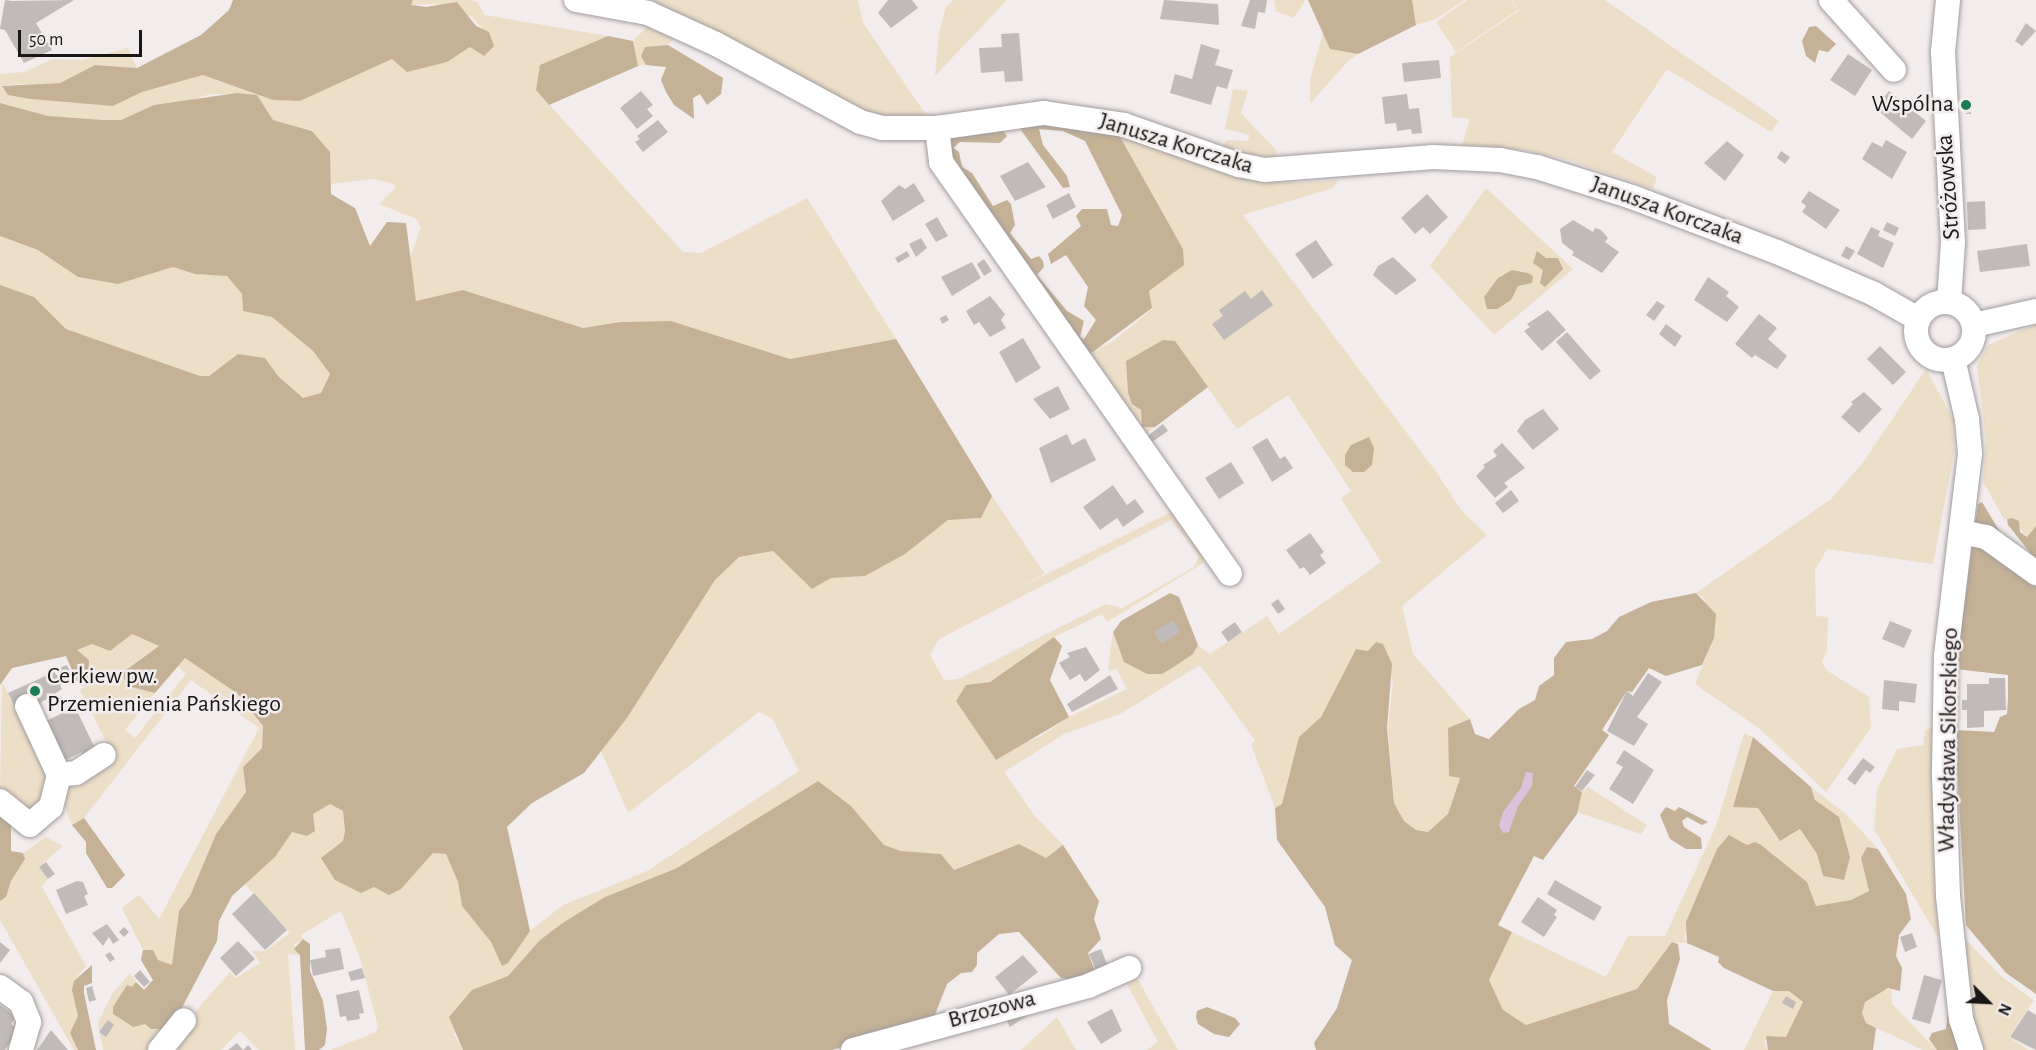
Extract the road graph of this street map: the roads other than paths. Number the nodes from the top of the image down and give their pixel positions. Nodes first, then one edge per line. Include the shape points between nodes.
1 (576, 0) edge
2 (1831, 0) edge
3 (1948, 0) edge
4 (1894, 70) dead end
5 (937, 128) junction
6 (1949, 302) junction
7 (2036, 310) edge
8 (1918, 319) junction
9 (1974, 326) junction
10 (1953, 359) junction
11 (1962, 532) junction
12 (2036, 573) edge
13 (1230, 574) dead end
14 (27, 706) dead end
15 (104, 755) dead end
16 (59, 775) junction
17 (0, 801) edge
18 (1129, 968) dead end
19 (0, 987) edge
20 (184, 1020) dead end
21 (21, 1050) edge
22 (160, 1050) edge
23 (853, 1050) edge
24 (1971, 1050) edge

1 - 5 street, Janusza Korczaka via 612,5 664,20 860,122 882,128
2 - 4 street
3 - 6 street, Stróżowska via 1943,51 1953,242
5 - 8 street, Janusza Korczaka via 1044,113 1080,116 1124,125 1239,165 1265,170 1433,157 1500,160 1565,174 1858,277
5 - 13 street via 941,162
6 - 8 street via 1931,305
6 - 9 street via 1965,310
7 - 9 street
8 - 10 street via 1918,345 1940,360
9 - 10 street via 1973,340 1965,352
10 - 11 street, Władysława Sikorskiego via 1967,419 1970,454
11 - 12 street via 1986,537
11 - 24 street, Władysława Sikorskiego via 1946,656 1944,775 1949,905 1961,1019
14 - 16 street
15 - 16 street via 76,773
16 - 17 street via 51,807 30,825
18 - 23 street, Brzozowa via 1088,986
19 - 21 street via 21,1002 29,1022
20 - 22 street

